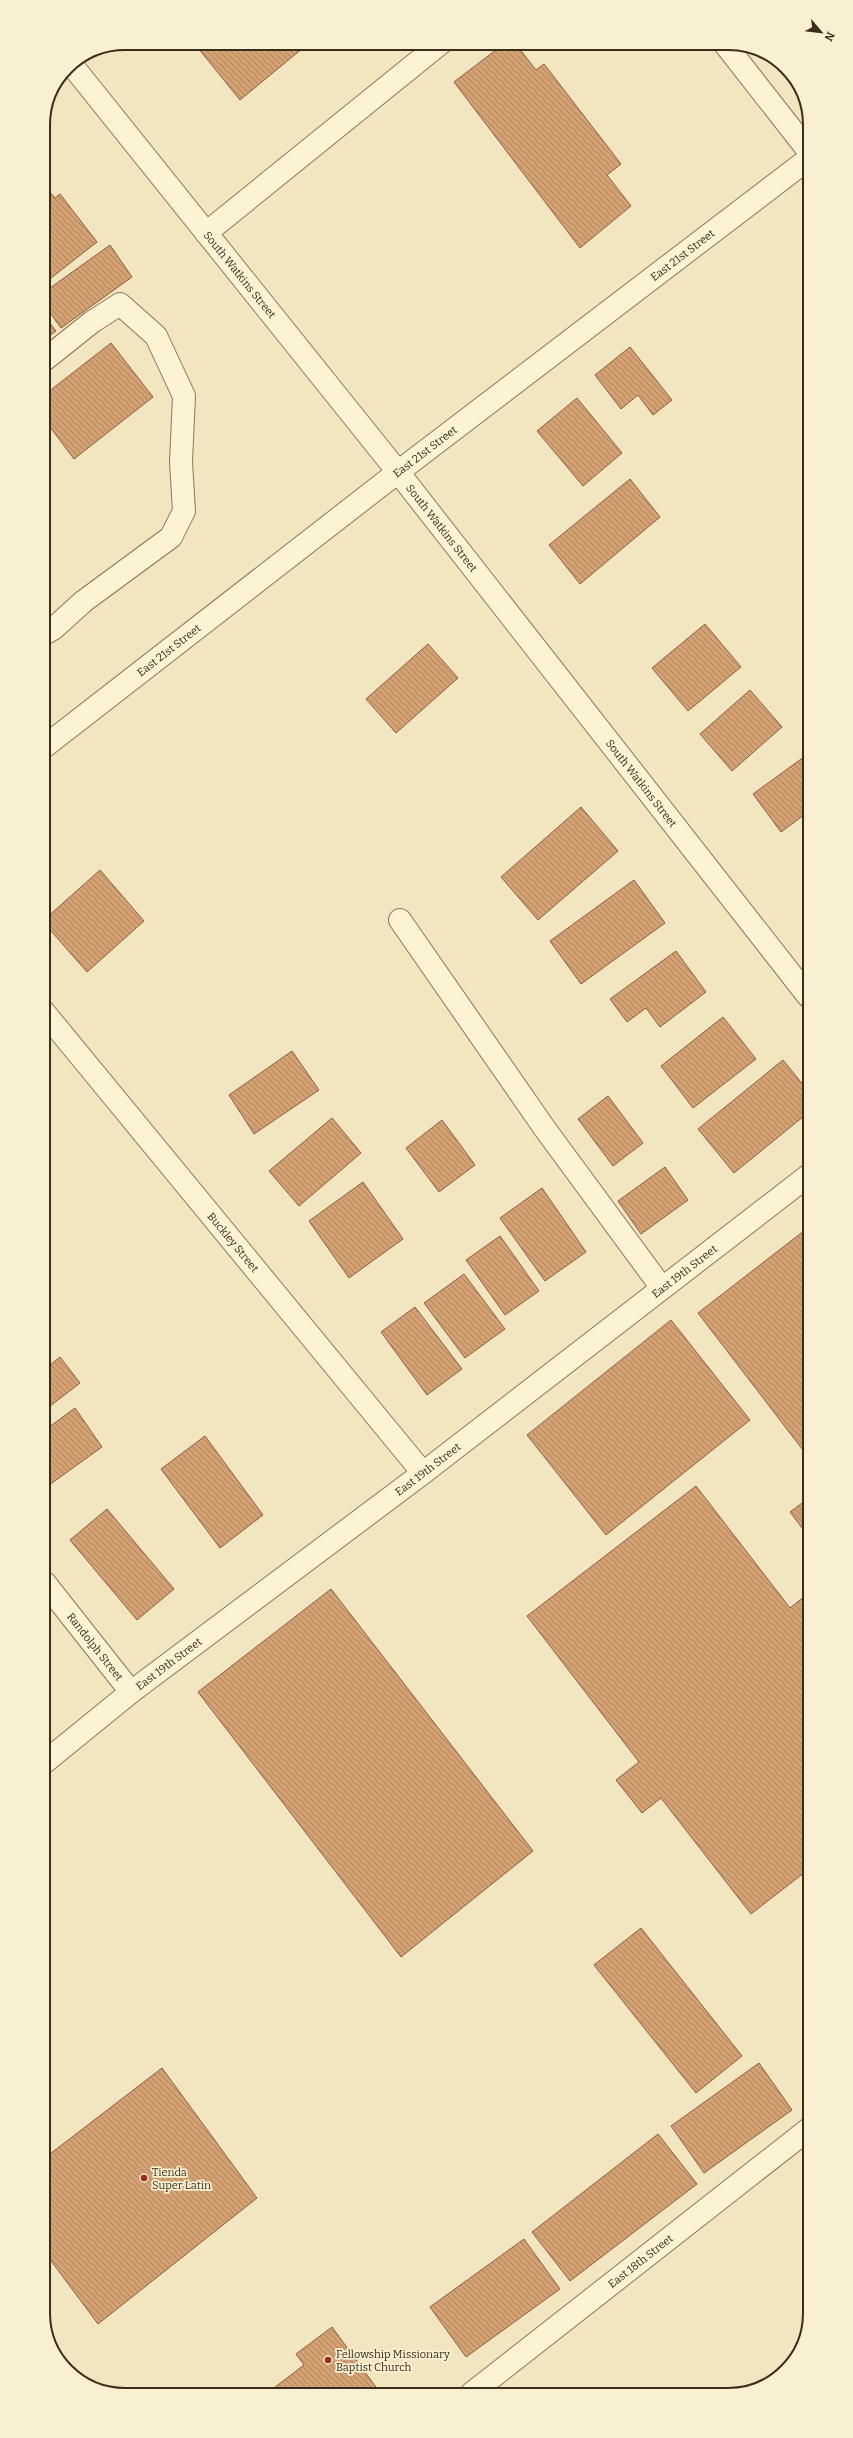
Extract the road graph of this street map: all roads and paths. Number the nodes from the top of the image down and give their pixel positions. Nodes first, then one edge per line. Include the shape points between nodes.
1 (431, 50) edge
2 (729, 50) edge
3 (75, 69) edge
4 (803, 144) edge
5 (803, 163) edge
6 (206, 233) junction
7 (50, 355) edge
8 (398, 472) junction
9 (50, 631) edge
10 (50, 741) edge
11 (400, 920) dead end
12 (803, 990) edge
13 (50, 1019) edge
14 (803, 1180) edge
15 (662, 1288) junction
16 (423, 1472) junction
17 (50, 1589) edge
18 (131, 1692) junction
19 (50, 1758) edge
20 (803, 2133) edge
21 (478, 2388) edge

1 - 6 street
2 - 4 street
3 - 6 street, South Watkins Street
5 - 8 street, East 21st Street
6 - 8 street, South Watkins Street
7 - 9 street via 92,322 120,304 156,336 184,396 184,511 171,538 84,601
8 - 10 street, East 21st Street
8 - 12 street, South Watkins Street
11 - 15 street via 545,1129
13 - 16 street, Buckley Street
14 - 15 street, East 19th Street
15 - 16 street, East 19th Street
16 - 18 street, East 19th Street
17 - 18 street, Randolph Street
18 - 19 street, East 19th Street
20 - 21 street, East 18th Street

